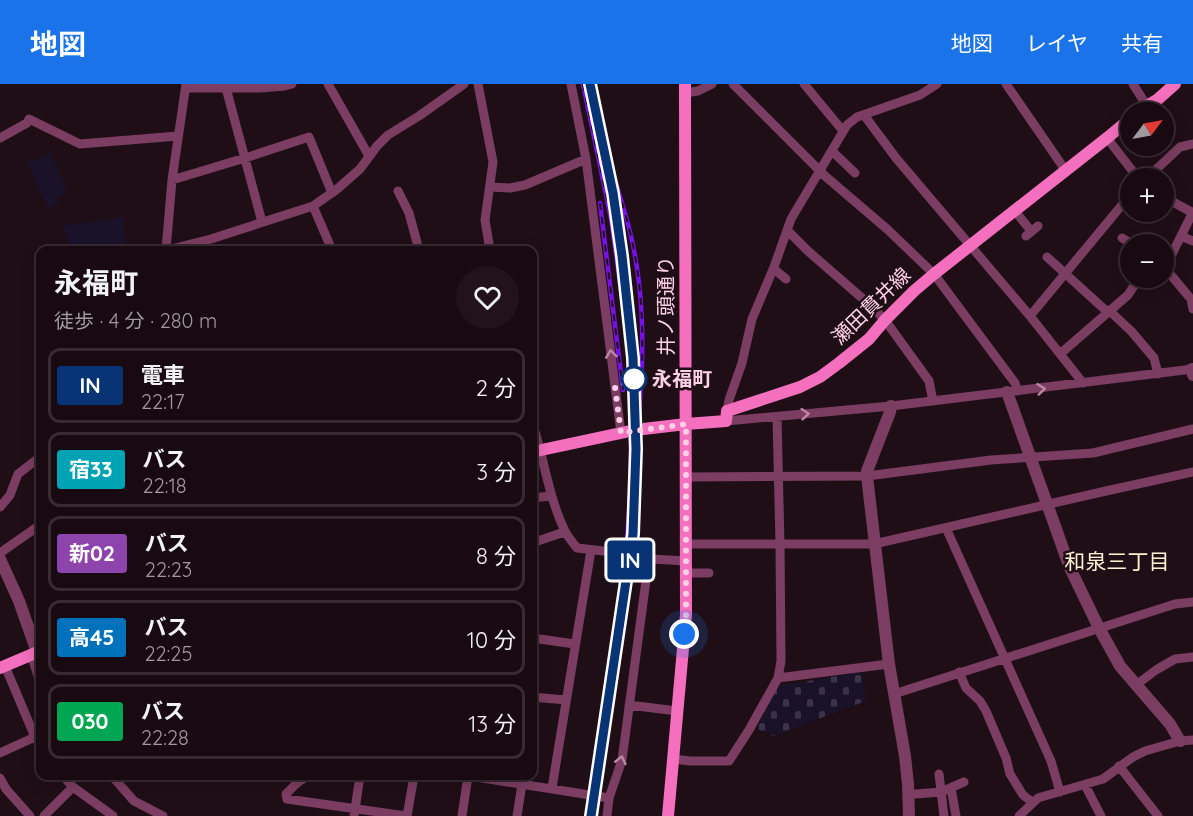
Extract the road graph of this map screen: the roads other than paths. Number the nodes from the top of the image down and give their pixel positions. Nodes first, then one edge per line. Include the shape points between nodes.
1 (292, 84) edge
2 (328, 84) edge
3 (464, 84) edge
4 (478, 84) edge
5 (571, 84) edge
6 (712, 84) edge
7 (733, 84) edge
8 (804, 84) edge
9 (937, 84) edge
10 (1006, 84) edge
11 (1133, 84) edge
12 (1175, 84) edge
13 (186, 86) edge
14 (226, 88) junction
15 (685, 89) edge
16 (1139, 102) edge
17 (1154, 102) edge
18 (864, 115) junction
19 (1120, 127) edge
20 (843, 131) junction
21 (178, 136) junction
22 (0, 138) edge
23 (1107, 138) junction
24 (1193, 144) edge
25 (832, 151) junction
26 (369, 156) junction
27 (245, 158) junction
28 (586, 159) junction
29 (1130, 168) edge
30 (1157, 168) edge
31 (820, 171) junction
32 (1066, 171) junction
33 (855, 173) dead end
34 (172, 180) junction
35 (490, 187) junction
36 (398, 191) dead end
37 (332, 194) junction
38 (1174, 202) edge
39 (313, 206) junction
40 (1120, 207) edge
41 (1015, 211) junction
42 (1193, 213) edge
43 (262, 222) junction
44 (787, 231) junction
45 (1032, 231) dead end
46 (1181, 236) junction
47 (1193, 241) edge
48 (166, 246) edge
49 (182, 246) edge
50 (331, 246) edge
51 (418, 246) edge
52 (488, 246) edge
53 (971, 246) junction
54 (1174, 250) edge
55 (1047, 258) dead end
56 (774, 269) junction
57 (934, 274) junction
58 (1064, 274) junction
59 (1174, 278) edge
60 (786, 279) dead end
61 (1133, 288) edge
62 (1192, 299) edge
63 (1193, 309) edge
64 (1110, 312) junction
65 (1029, 316) junction
66 (885, 320) junction
67 (1060, 354) junction
68 (1192, 371) edge
69 (1158, 374) junction
70 (1083, 383) junction
71 (1012, 392) junction
72 (933, 401) junction
73 (891, 406) junction
74 (726, 416) junction
75 (777, 417) junction
76 (686, 424) junction
77 (1193, 429) edge
78 (621, 433) junction
79 (537, 451) edge
80 (1030, 459) junction
81 (36, 460) edge
82 (1193, 472) edge
83 (867, 476) junction
84 (686, 477) junction
85 (779, 477) junction
86 (551, 496) junction
87 (537, 497) edge
88 (1046, 504) junction
89 (0, 507) edge
90 (36, 528) edge
91 (946, 528) junction
92 (564, 532) junction
93 (537, 541) edge
94 (874, 543) junction
95 (686, 544) junction
96 (780, 544) junction
97 (591, 550) junction
98 (0, 553) edge
99 (649, 558) junction
100 (0, 560) edge
101 (686, 567) junction
102 (709, 573) dead end
103 (1193, 602) edge
104 (1099, 628) junction
105 (537, 639) edge
106 (575, 644) junction
107 (36, 652) edge
108 (1193, 657) edge
109 (1006, 658) junction
110 (889, 664) junction
111 (2, 667) edge
112 (959, 672) junction
113 (778, 678) junction
114 (1136, 685) junction
115 (894, 694) junction
116 (537, 697) edge
117 (566, 700) junction
118 (629, 705) junction
119 (677, 711) junction
120 (36, 737) edge
121 (1186, 740) edge
122 (36, 742) edge
123 (0, 753) edge
124 (673, 759) junction
125 (1119, 766) junction
126 (939, 774) dead end
127 (0, 778) edge
128 (67, 780) edge
129 (116, 780) edge
130 (300, 780) edge
131 (359, 780) edge
132 (413, 780) edge
133 (468, 780) edge
134 (496, 780) edge
135 (964, 782) dead end
136 (522, 784) junction
137 (1085, 785) junction
138 (73, 787) junction
139 (552, 788) junction
140 (951, 788) junction
141 (941, 792) junction
142 (1060, 792) junction
143 (916, 794) dead end
144 (609, 798) junction
145 (1032, 802) junction
146 (355, 812) edge
147 (159, 815) edge
148 (30, 816) edge
149 (44, 816) edge
150 (113, 816) edge
151 (407, 816) edge
152 (462, 816) edge
153 (517, 816) edge
154 (607, 816) edge
155 (669, 816) edge
156 (909, 816) edge
157 (945, 816) edge
158 (956, 816) edge
159 (1019, 816) edge
160 (1101, 816) edge
161 (1158, 816) edge

1 - 14 street
2 - 26 street
3 - 26 street via 388,135
4 - 35 street via 493,162
5 - 28 street
6 - 15 street via 698,91
7 - 31 street
8 - 20 street
9 - 18 street via 920,95
10 - 32 street
11 - 16 street
12 - 17 main road
13 - 14 street
13 - 21 street
14 - 27 street
15 - 76 main road, 井ノ頭通り
18 - 20 street
18 - 53 street
19 - 23 main road, 瀬田貫井線
20 - 25 street
21 - 22 street via 80,144 29,119
21 - 34 street
23 - 29 street
23 - 32 main road, 瀬田貫井線
24 - 30 street via 1180,147
25 - 31 street
25 - 33 street
26 - 37 street
27 - 34 street
27 - 37 street via 309,137
27 - 43 street
28 - 35 street via 525,185
78 -> 28 street
31 - 44 street
31 - 57 street
32 - 41 main road, 瀬田貫井線
34 - 48 street
35 - 52 street via 485,220
36 - 51 street
37 - 39 street
38 - 42 street
39 - 43 street
39 - 50 street
40 - 58 street
41 - 45 street
41 - 53 main road, 瀬田貫井線
42 - 46 street
43 - 49 street
44 - 56 street
44 - 66 street
46 - 47 street
46 - 54 street
53 - 57 main road, 瀬田貫井線
53 - 65 street
55 - 58 street
56 - 60 street
56 - 74 street via 752,319
57 - 66 main road, 瀬田貫井線
57 - 71 street via 1015,383
58 - 64 street
58 - 65 street
59 - 62 street
61 - 64 street
62 - 63 street
64 - 67 street
64 - 69 street via 1154,358
65 - 67 street
66 - 72 street via 929,381
66 - 74 main road, 瀬田貫井線 via 869,339 820,377
67 - 70 street
68 - 69 street
69 - 70 street
71 -> 70 street
71 - 72 street
71 - 80 street
72 - 73 street
75 -> 73 street
73 - 83 street
74 - 75 street
74 - 76 main road, 瀬田貫井線
75 - 85 street
76 - 78 main road, 瀬田貫井線
76 - 84 main road, 井ノ頭通り
77 - 80 street via 1093,453
78 - 79 main road, 瀬田貫井線
79 - 86 street
80 - 83 street via 991,460
80 - 88 street
81 - 89 street via 18,474 10,495
82 - 88 street
83 - 85 street
83 - 94 street
84 - 85 street
84 - 95 main road, 井ノ頭通り
85 - 96 street
86 - 87 street
86 - 92 street
88 - 91 street
88 - 104 street via 1070,568
90 - 98 street
91 - 94 street
91 - 109 street
92 - 93 street
92 - 97 street via 577,549
94 - 96 street
94 - 110 street
95 - 96 street
95 - 101 main road, 井ノ頭通り
96 - 113 street
97 - 99 street
97 - 106 street
99 - 101 street
99 - 118 street
100 - 107 street
101 - 102 street
101 - 119 main road, 井ノ頭通り
103 - 104 street
104 - 109 street
104 - 114 street via 1120,666
105 - 106 street
106 - 117 street
107 - 111 main road
108 - 114 street via 1175,659
109 - 112 street
109 - 142 street via 1051,761
110 - 113 street
110 - 115 street
111 - 120 street
112 - 115 street
112 - 145 street via 966,688 981,701 1010,774
113 - 124 street via 729,761
114 - 121 street
115 - 156 street via 905,756
116 - 117 street
117 - 139 street
118 - 119 street
144 -> 118 street via 622,760
119 - 124 main road, 井ノ頭通り
121 - 125 street via 1145,751
122 - 123 street
124 - 155 main road, 井ノ頭通り
125 - 137 street via 1103,779
125 - 161 street
126 - 141 street
127 - 148 street
128 - 138 street
129 - 147 street via 134,801
130 - 146 street via 286,794 286,799
131 - 146 street
132 - 151 street
133 - 152 street
134 - 136 street
135 - 140 street
136 - 139 street
136 - 153 street
137 - 142 street
137 - 160 street
138 - 149 street
138 - 150 street
139 - 144 street
140 - 141 street
140 - 158 street
141 - 143 street
141 - 157 street
142 - 145 street
144 - 154 street
145 - 159 street
146 - 151 street

